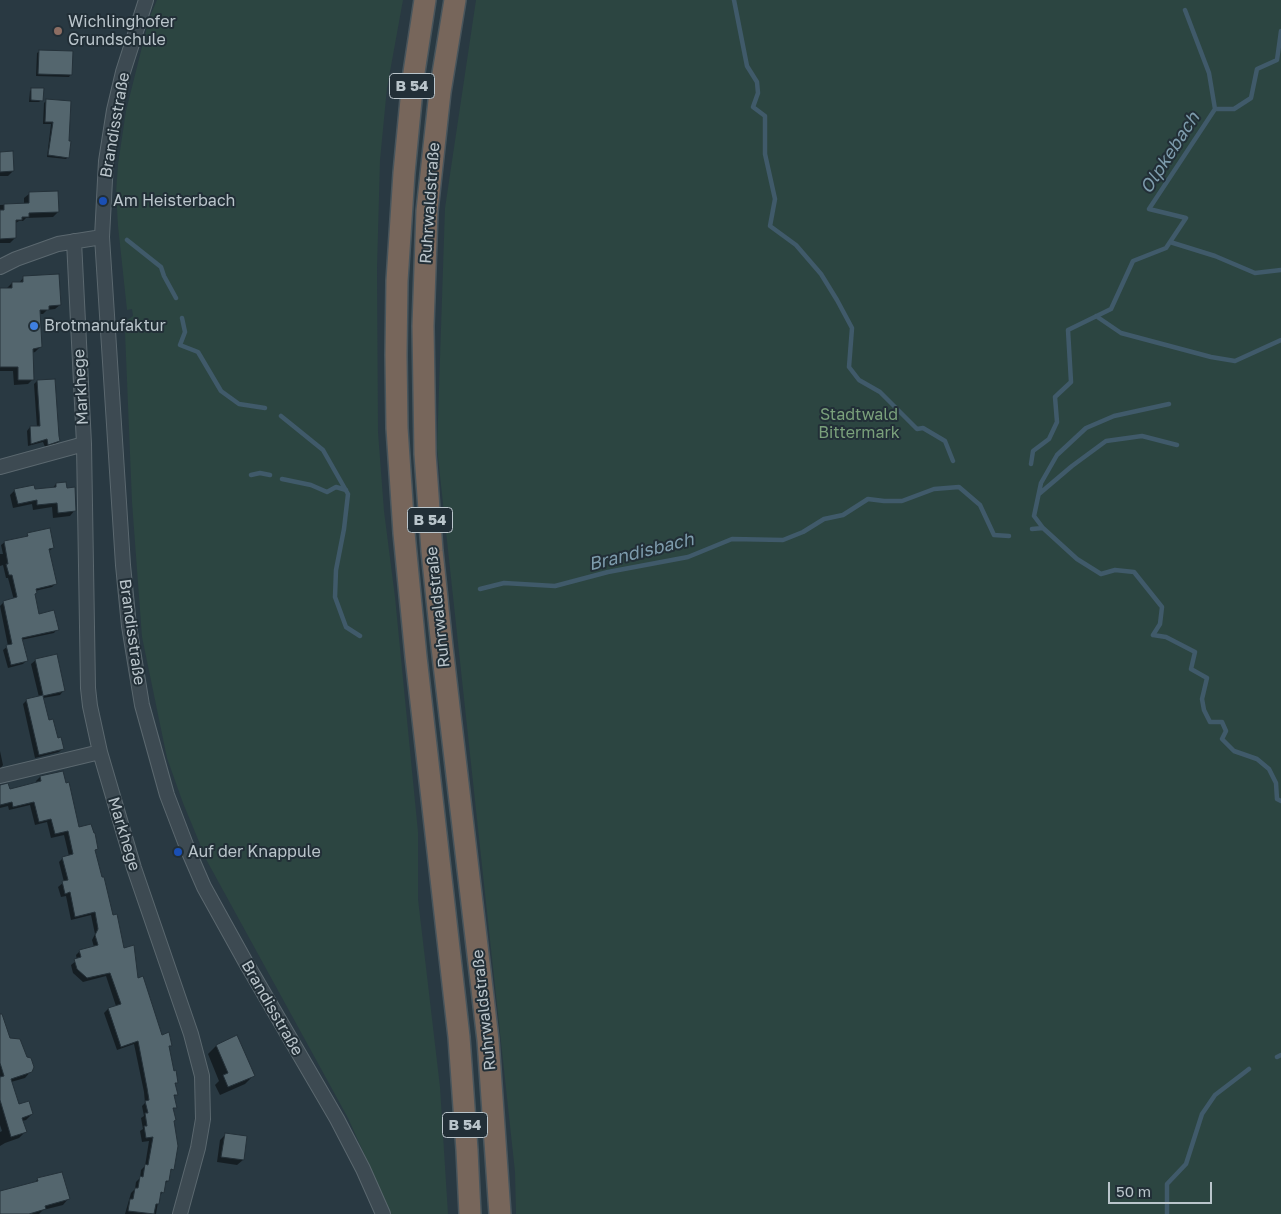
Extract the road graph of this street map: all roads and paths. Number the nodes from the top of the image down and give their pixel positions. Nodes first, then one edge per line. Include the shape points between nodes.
1 (146, 0) edge
2 (425, 0) edge
3 (455, 0) edge
4 (102, 237) junction
5 (74, 241) junction
6 (0, 267) edge
7 (84, 444) junction
8 (0, 467) edge
9 (100, 752) junction
10 (0, 776) edge
11 (180, 1214) edge
12 (383, 1214) edge
13 (470, 1214) edge
14 (500, 1214) edge

1 - 4 street, Brandisstraße via 129,49 114,110 106,161
2 - 13 highway, B 54 via 404,173 397,281 397,428 415,648 459,1037
3 - 14 highway, Ruhrwaldstraße / B 54 via 434,137 427,211 423,326 425,454 442,647 488,1040
4 - 5 street
4 - 12 street, Brandisstraße via 129,626 142,705 155,755 167,795 204,887 337,1120
5 - 6 street via 42,249
5 - 7 street, Markhege
7 - 8 street, Markhege
7 - 9 street, Markhege via 88,688
9 - 10 street
9 - 11 street, Markhege via 202,1076 200,1138

